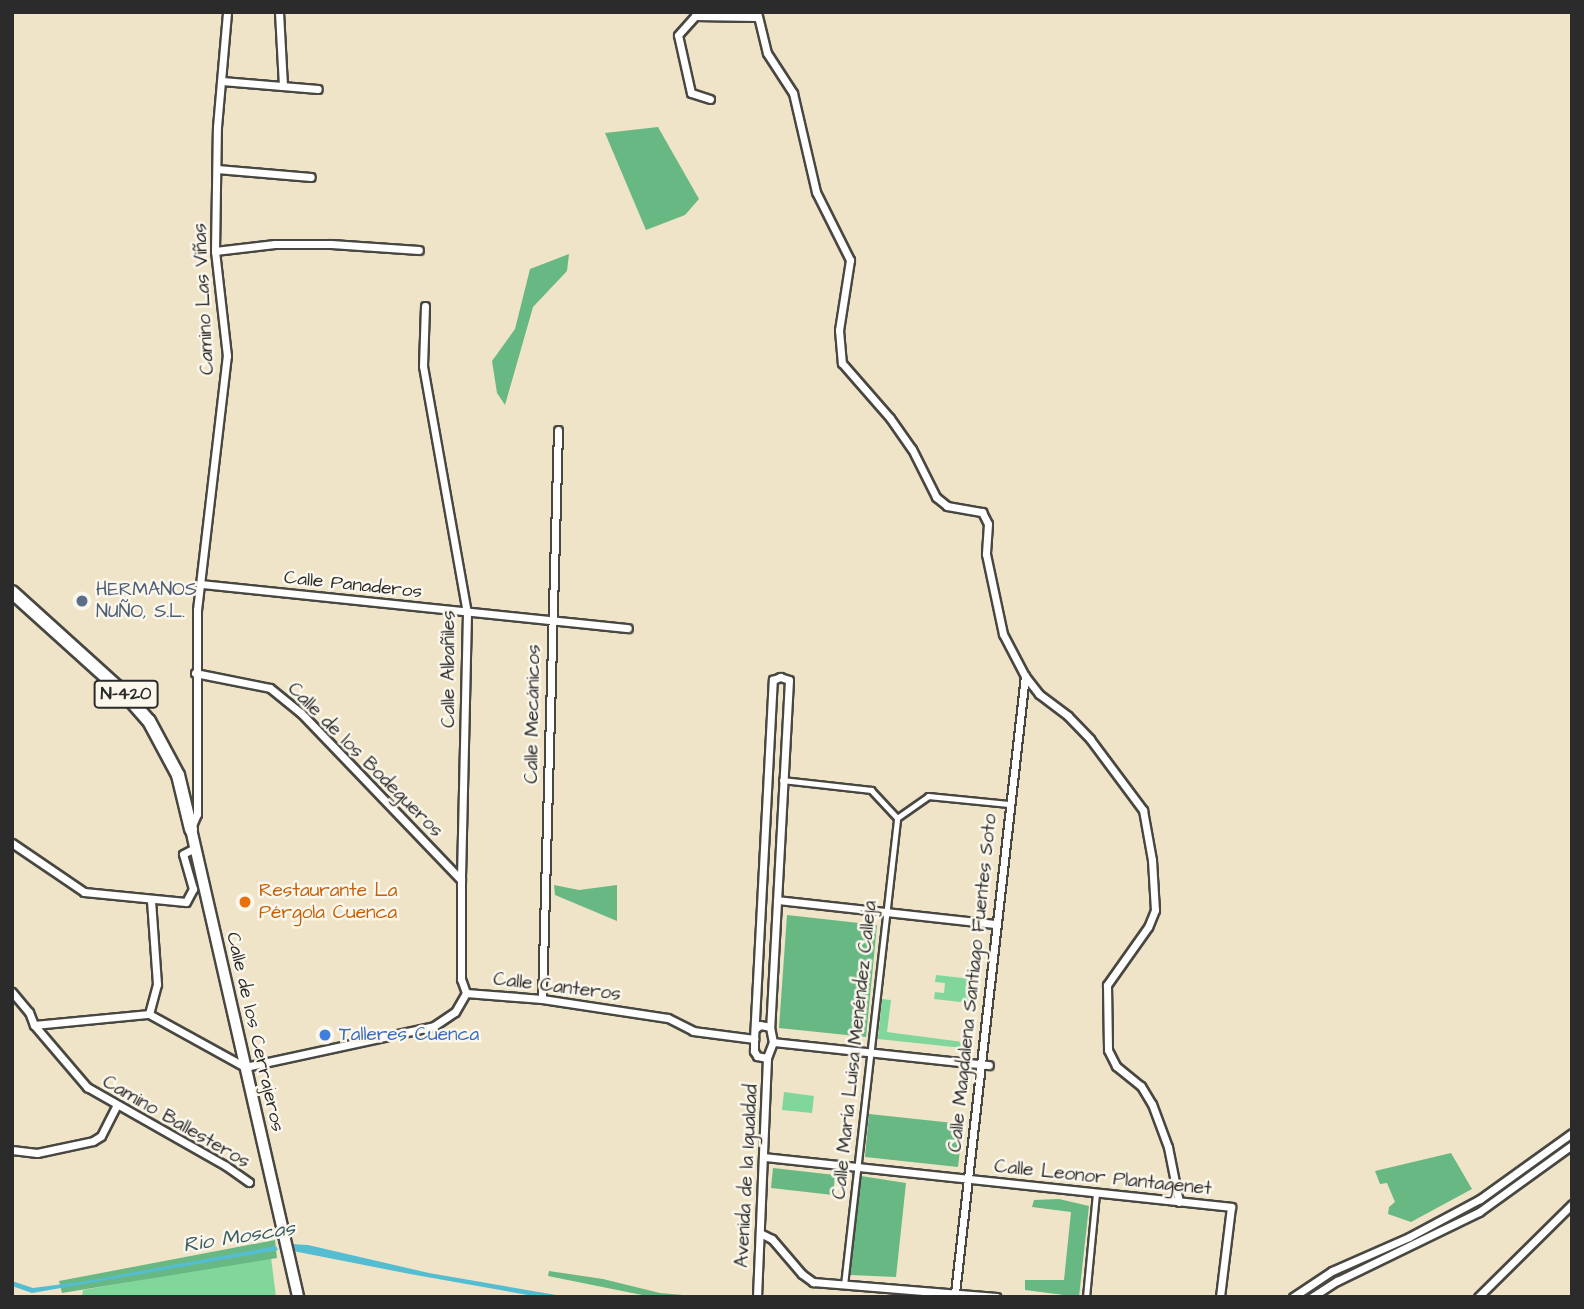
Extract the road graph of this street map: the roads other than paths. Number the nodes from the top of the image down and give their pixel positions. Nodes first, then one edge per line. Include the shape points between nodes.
1 (227, 12) edge
2 (279, 12) edge
3 (757, 15) edge
4 (222, 81) junction
5 (283, 86) junction
6 (318, 89) dead end
7 (710, 99) dead end
8 (217, 169) junction
9 (311, 177) dead end
10 (419, 250) dead end
11 (215, 251) junction
12 (425, 306) dead end
13 (558, 430) dead end
14 (201, 584) junction
15 (12, 592) edge
16 (467, 613) junction
17 (551, 621) junction
18 (628, 628) dead end
19 (195, 673) junction
20 (1025, 676) junction
21 (782, 780) junction
22 (1009, 804) junction
23 (897, 818) junction
24 (191, 829) junction
25 (12, 843) edge
26 (195, 848) junction
27 (461, 880) junction
28 (151, 900) junction
29 (777, 900) junction
30 (886, 912) junction
31 (996, 924) junction
32 (12, 992) edge
33 (466, 993) junction
34 (542, 999) junction
35 (149, 1014) junction
36 (34, 1025) junction
37 (770, 1027) junction
38 (755, 1029) junction
39 (754, 1039) junction
40 (774, 1042) junction
41 (870, 1052) junction
42 (767, 1058) junction
43 (985, 1064) junction
44 (245, 1067) junction
45 (116, 1105) junction
46 (1572, 1133) edge
47 (1572, 1145) edge
48 (12, 1150) edge
49 (764, 1157) junction
50 (858, 1167) junction
51 (967, 1179) junction
52 (249, 1182) dead end
53 (1096, 1193) junction
54 (1179, 1202) junction
55 (1572, 1204) edge
56 (760, 1233) junction
57 (292, 1279) junction
58 (844, 1284) junction
59 (955, 1293) junction
60 (290, 1297) edge
61 (298, 1297) edge
62 (757, 1297) edge
63 (996, 1297) edge
64 (1086, 1297) edge
65 (1220, 1297) edge
66 (1293, 1297) edge
67 (1312, 1297) edge
68 (1478, 1297) edge

1 - 4 street, Camino Las Viñas
2 - 5 street
3 - 7 street via 695,16 678,35 691,93
3 - 20 street via 767,52 793,93 816,191 850,260 839,330 842,363 912,449 936,497 947,506 982,512 988,524 986,554 1003,634
4 - 5 street
4 - 8 street, Camino Las Viñas
5 - 6 street
8 - 9 street
8 - 11 street, Camino Las Viñas
10 - 11 street via 275,244
11 - 14 street, Camino Las Viñas via 227,356
12 - 16 street, Calle Albañiles via 423,366
13 - 17 street, Calle Mecánicos
14 - 16 street, Calle Panaderos
14 - 19 street, Calle de los Cerrajeros
15 - 24 highway, N-420 via 127,695 149,721 178,775
16 - 17 street, Calle Panaderos
16 - 27 street, Calle Albañiles
17 - 18 street, Calle Panaderos
17 - 34 street, Calle Mecánicos
19 - 24 street, Calle de los Cerrajeros via 197,814
19 - 27 street, Calle de los Bodegueros via 270,688 301,713
20 - 22 street, Calle Magdalena Santiago Fuentes Soto
20 - 54 street via 1090,739 1143,810 1155,910 1107,985 1108,1050 1116,1066 1140,1086 1152,1104 1168,1147
21 - 23 street via 872,790
21 - 29 street
21 - 38 street via 789,680 780,677 773,680
22 - 23 street via 928,796
22 - 31 street, Calle Magdalena Santiago Fuentes Soto
23 - 30 street, Calle María Luisa Menéndez Calleja
24 - 26 main road, Calle de los Cerrajeros
25 - 28 street via 84,892
26 - 28 street via 183,853 193,889 186,902
26 - 44 main road, Calle de los Cerrajeros
27 - 33 street, Calle Albañiles via 461,979
28 - 35 street via 157,984
29 - 30 street
29 - 37 street
30 - 31 street
30 - 41 street, Calle María Luisa Menéndez Calleja
31 - 43 street, Calle Magdalena Santiago Fuentes Soto
32 - 36 street, Camino Ballesteros
33 - 34 street, Calle Canteros
33 - 44 street, Calle Canteros via 455,1012 434,1026
34 - 39 street, Calle Canteros via 668,1018 692,1031
35 - 36 street
35 - 44 street
36 - 45 street, Camino Ballesteros via 87,1087
37 - 38 street
37 - 40 street
38 - 39 street
39 - 42 street via 757,1056
40 - 41 street
40 - 42 street
41 - 43 street
41 - 50 street, Calle María Luisa Menéndez Calleja
42 - 49 street, Avenida de la Igualdad
43 - 51 street, Calle Magdalena Santiago Fuentes Soto
44 - 57 main road, Calle de los Cerrajeros
45 - 48 street via 101,1136 93,1141 37,1153
45 - 52 street, Camino Ballesteros
46 - 66 street via 1480,1199 1409,1237 1332,1270
47 - 67 street via 1479,1212
49 - 50 street, Calle Leonor Plantagenet
49 - 56 street, Avenida de la Igualdad
50 - 51 street, Calle Leonor Plantagenet
50 - 58 street, Calle María Luisa Menéndez Calleja
51 - 53 street, Calle Leonor Plantagenet
51 - 59 street, Calle Magdalena Santiago Fuentes Soto
53 - 54 street, Calle Leonor Plantagenet
53 - 64 street
54 - 65 street, Calle Leonor Plantagenet via 1231,1207
55 - 68 street
56 - 58 street via 772,1239 809,1280
56 - 62 street, Avenida de la Igualdad
57 - 60 main road, Calle de los Cerrajeros
57 - 61 main road, Calle de los Cerrajeros
58 - 59 street
59 - 63 street

